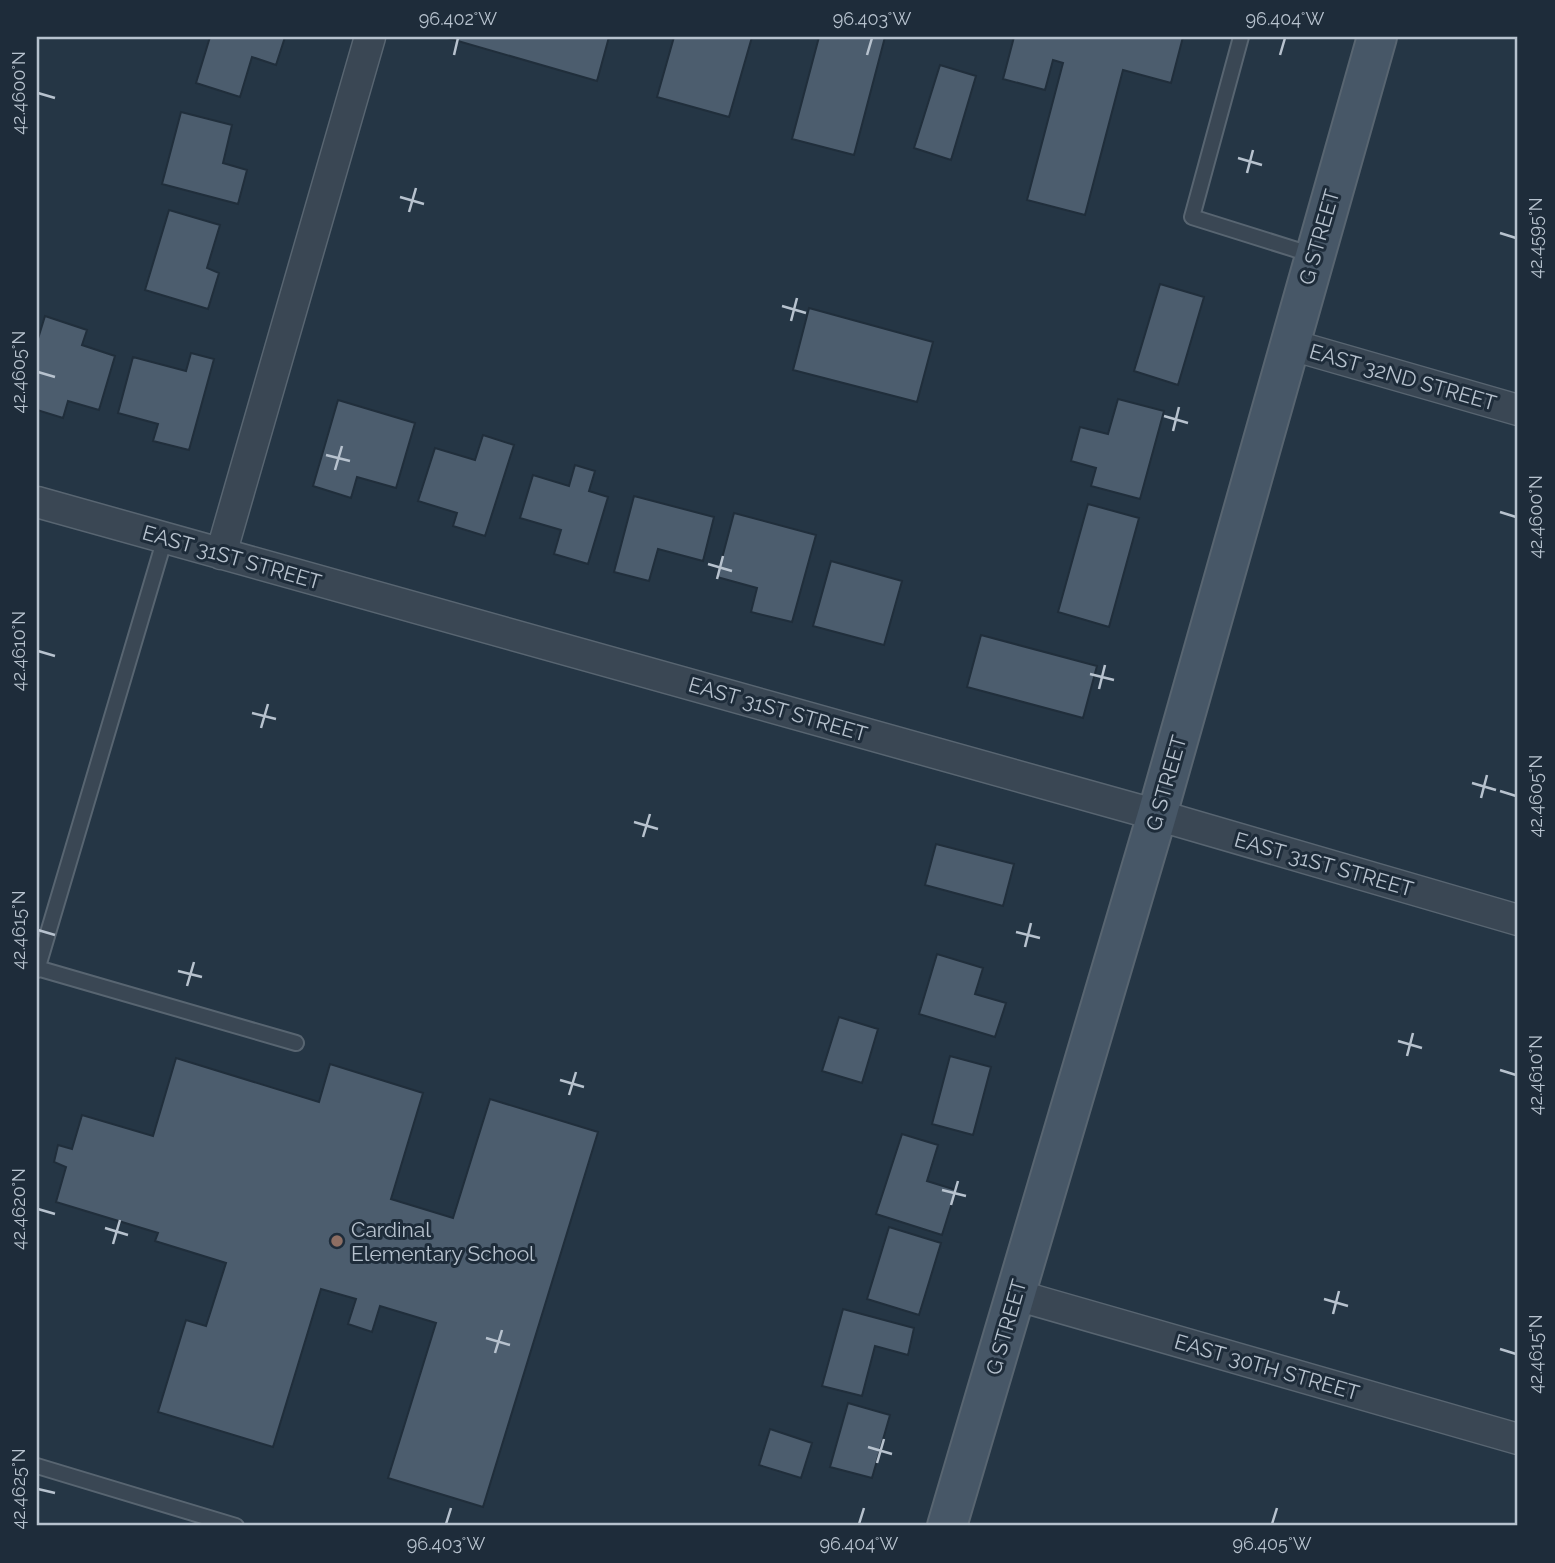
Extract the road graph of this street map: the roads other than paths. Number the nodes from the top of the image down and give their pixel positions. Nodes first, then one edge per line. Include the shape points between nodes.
1 (370, 37) edge
2 (1241, 37) edge
3 (1377, 37) edge
4 (1314, 255) junction
5 (1288, 344) junction
6 (1518, 410) edge
7 (37, 502) edge
8 (165, 538) junction
9 (221, 554) junction
10 (1157, 815) junction
11 (1518, 920) edge
12 (37, 969) edge
13 (296, 1043) dead end
14 (1016, 1295) junction
15 (1518, 1439) edge
16 (37, 1466) edge
17 (236, 1526) edge
18 (947, 1526) edge

1 - 9 street
2 - 4 lane via 1192,217
3 - 4 main road, G STREET
4 - 5 main road, G STREET
5 - 6 street, EAST 32ND STREET
5 - 10 main road, G STREET
7 - 8 street, EAST 31ST STREET
8 - 9 street, EAST 31ST STREET
8 - 12 lane
9 - 10 street, EAST 31ST STREET
10 - 11 street, EAST 31ST STREET
10 - 14 main road, G STREET
12 - 13 lane
14 - 15 street, EAST 30TH STREET
14 - 18 main road, G STREET
16 - 17 lane

